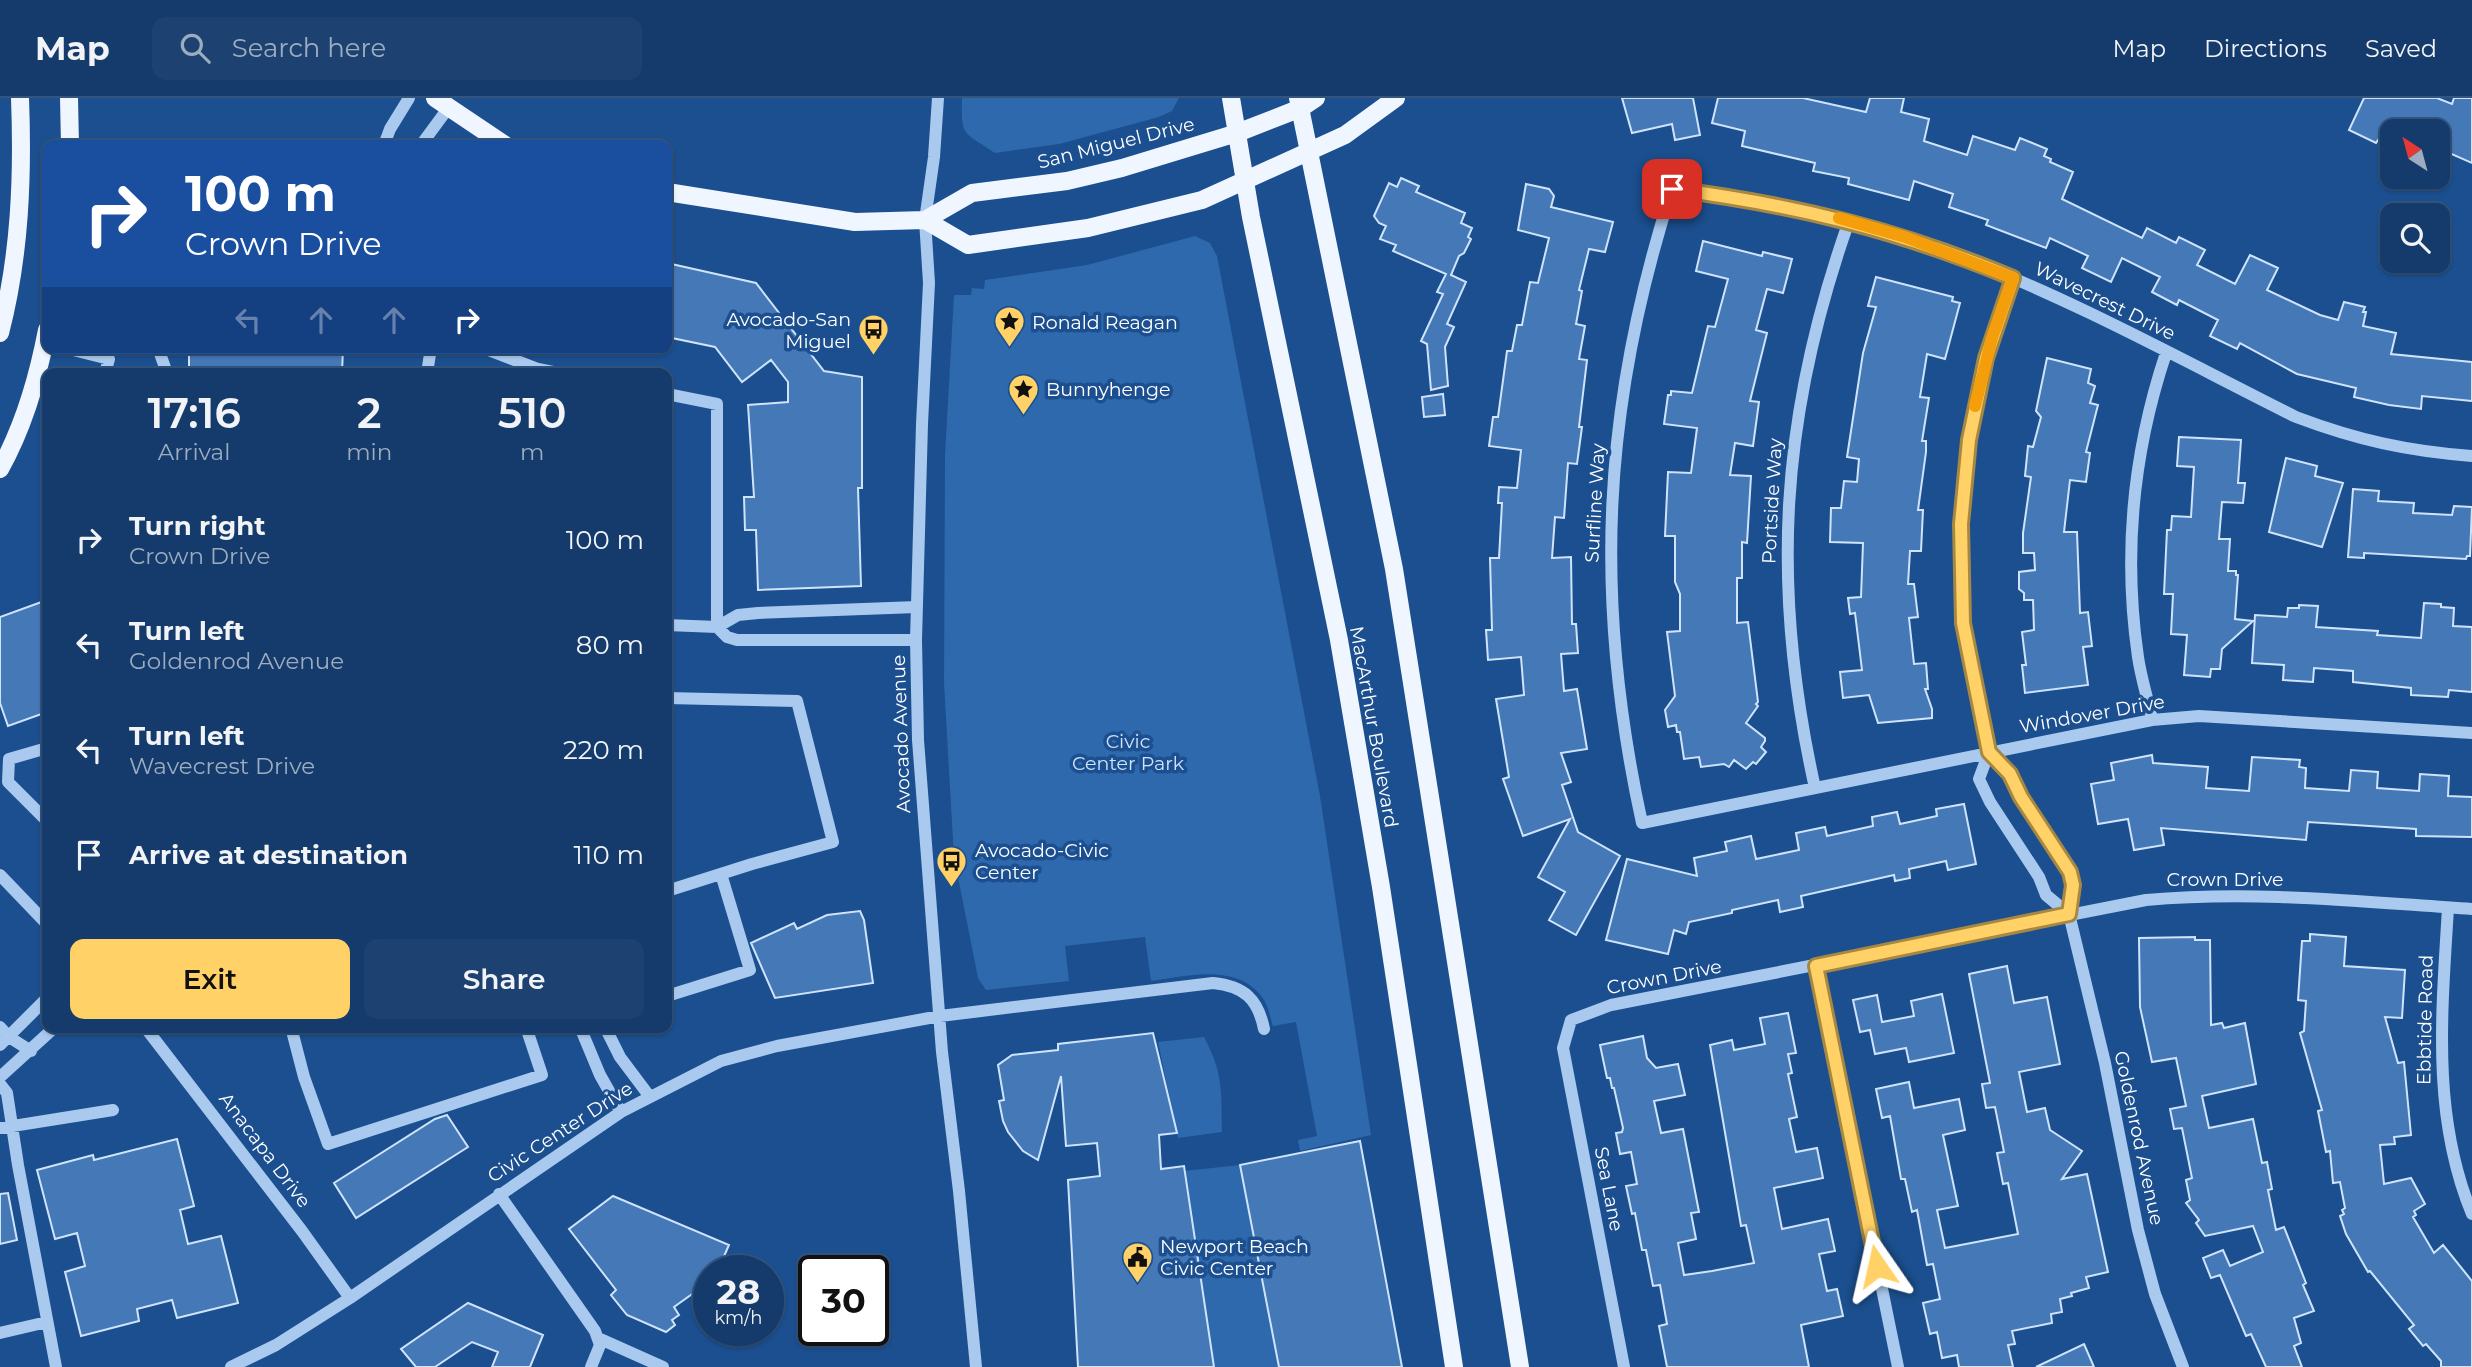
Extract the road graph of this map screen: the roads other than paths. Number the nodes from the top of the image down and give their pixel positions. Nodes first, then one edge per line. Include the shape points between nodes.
1 (20, 98) edge
2 (69, 98) edge
3 (408, 98) edge
4 (938, 98) edge
5 (1231, 98) edge
6 (1316, 98) edge
7 (1396, 98) edge
8 (442, 103) edge
9 (1300, 103) edge
10 (1237, 133) junction
11 (70, 140) edge
12 (386, 140) edge
13 (424, 140) edge
14 (498, 140) edge
15 (1308, 153) junction
16 (1244, 183) junction
17 (1672, 189) joint
18 (672, 193) edge
19 (925, 220) junction
20 (1849, 221) junction
21 (2013, 278) junction
22 (0, 333) edge
23 (2166, 353) junction
24 (89, 354) edge
25 (499, 354) edge
26 (106, 368) edge
27 (535, 368) edge
28 (42, 375) edge
29 (672, 395) edge
30 (2472, 456) edge
31 (0, 469) edge
32 (917, 607) junction
33 (672, 625) edge
34 (717, 627) junction
35 (916, 640) junction
36 (672, 698) edge
37 (2152, 720) junction
38 (2472, 733) edge
39 (42, 749) edge
40 (1989, 752) junction
41 (1815, 788) junction
42 (42, 816) edge
43 (1642, 823) joint
44 (721, 874) junction
45 (0, 875) edge
46 (672, 889) edge
47 (2448, 908) junction
48 (2472, 909) edge
49 (2069, 914) junction
50 (42, 919) edge
51 (1816, 966) junction
52 (672, 994) edge
53 (42, 1002) edge
54 (940, 1016) junction
55 (1572, 1020) joint
56 (1264, 1029) dead end
57 (49, 1033) edge
58 (150, 1033) edge
59 (293, 1033) edge
60 (528, 1033) edge
61 (582, 1033) edge
62 (607, 1033) edge
63 (3, 1036) edge
64 (31, 1051) junction
65 (0, 1077) edge
66 (0, 1084) edge
67 (650, 1097) junction
68 (113, 1111) dead end
69 (621, 1112) junction
70 (6, 1127) edge
71 (499, 1194) junction
72 (2472, 1213) edge
73 (350, 1298) junction
74 (47, 1322) junction
75 (0, 1333) edge
76 (598, 1338) junction
77 (56, 1367) edge
78 (231, 1367) edge
79 (591, 1367) edge
80 (663, 1367) edge
81 (976, 1367) edge
82 (1454, 1367) edge
83 (1520, 1367) edge
84 (1624, 1367) edge
85 (1898, 1367) edge
86 (2183, 1367) edge

1 - 22 main road via 19,215 10,296
2 - 11 main road
3 - 12 street
4 - 19 street, Avocado Avenue
5 - 10 main road, MacArthur Boulevard
6 - 9 main road, San Miguel Drive
7 - 15 main road via 1346,135
8 - 13 street
8 - 14 main road
9 - 10 main road, San Miguel Drive
9 - 15 main road
10 - 16 main road, MacArthur Boulevard
10 - 19 main road, San Miguel Drive via 1067,181 972,193
15 - 16 main road
15 - 83 main road via 1394,569
16 - 19 main road via 1194,202 1088,228 968,245
16 - 82 main road, MacArthur Boulevard via 1339,640
17 - 20 street, Wavecrest Drive
17 - 43 street, Surfline Way via 1628,359 1611,510 1614,650 1627,754
18 - 19 main road, San Miguel Drive via 855,222
19 - 32 street, Avocado Avenue via 929,283
20 - 21 street, Wavecrest Drive
20 - 41 street, Portside Way via 1808,359 1789,502 1791,646
21 - 23 street, Wavecrest Drive
21 - 40 street, Goldenrod Avenue via 1977,399 1961,524 1963,623
23 - 30 street, Wavecrest Drive via 2340,434 2386,446
23 - 37 street via 2148,412 2130,535 2138,659
24 - 26 street via 109,359
25 - 27 street
28 - 31 main road
29 - 34 street via 717,404
32 - 34 street via 758,613 738,615
32 - 35 street, Avocado Avenue
33 - 34 street
34 - 35 street via 737,640
35 - 54 street, Avocado Avenue via 923,814
36 - 44 street via 797,701 833,842
37 - 38 street, Windover Drive via 2199,716
37 - 40 street, Windover Drive
39 - 42 street via 9,759 8,782
40 - 41 street, Windover Drive
40 - 49 street, Goldenrod Avenue via 2010,774 2070,872
40 - 49 street, Goldenrod Avenue via 1979,779 2046,895
41 - 43 street, Windover Drive
44 - 46 street
44 - 52 street via 750,970
45 - 50 street
47 - 48 street, Crown Drive
47 - 49 street, Crown Drive via 2200,895
47 - 72 street, Ebbtide Road via 2441,1039 2444,1101 2454,1163
49 - 51 street, Crown Drive
49 - 86 street, Goldenrod Avenue via 2146,1262
51 - 55 street, Crown Drive via 1611,1005
51 - 85 street
53 - 63 street
54 - 56 street, Civic Center Drive via 1213,983 1245,993 1257,1006
54 - 67 street, Civic Center Drive via 776,1046 721,1061
54 - 81 street, Avocado Avenue
55 - 84 street, Sea Lane via 1563,1048
57 - 64 street
58 - 73 street, Anacapa Drive
59 - 60 street via 328,1144 542,1075
61 - 69 street
62 - 67 street
63 - 64 street
64 - 65 street
66 - 70 street via 7,1094
67 - 69 street, Civic Center Drive
68 - 70 street
69 - 71 street, Civic Center Drive
70 - 74 street
71 - 73 street, Civic Center Drive
71 - 76 street
73 - 78 street, Civic Center Drive via 276,1345
74 - 75 street
74 - 77 street
76 - 79 street via 600,1345
76 - 80 street

